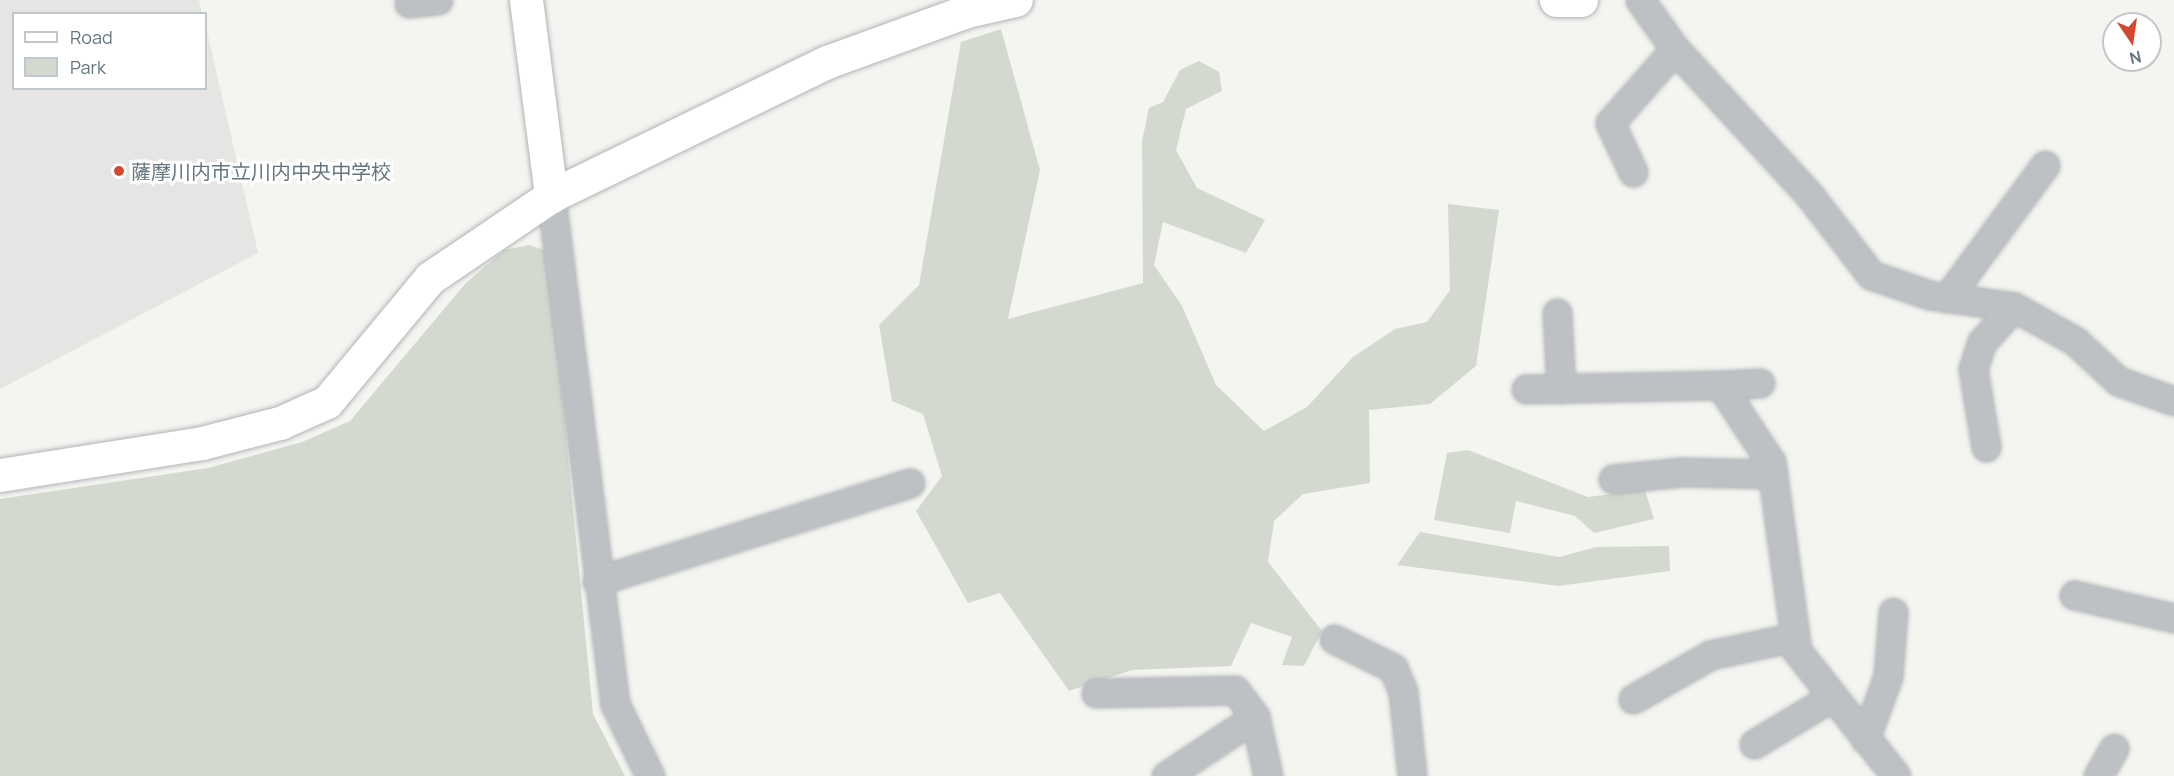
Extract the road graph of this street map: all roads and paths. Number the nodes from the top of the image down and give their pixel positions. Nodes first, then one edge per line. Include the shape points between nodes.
1 (438, 0) edge
2 (526, 0) edge
3 (1016, 0) edge
4 (1556, 0) edge
5 (1581, 0) edge
6 (1640, 0) edge
7 (409, 3) dead end
8 (967, 5) edge
9 (1675, 49) junction
10 (2045, 165) dead end
11 (1633, 172) dead end
12 (551, 196) junction
13 (1947, 298) junction
14 (2014, 307) junction
15 (1557, 314) dead end
16 (1760, 383) dead end
17 (1720, 385) junction
18 (1526, 389) dead end
19 (1561, 389) junction
20 (2174, 401) edge
21 (1986, 447) dead end
22 (1773, 474) junction
23 (0, 475) edge
24 (1613, 479) dead end
25 (910, 483) dead end
26 (597, 581) junction
27 (2074, 595) dead end
28 (1893, 612) dead end
29 (2172, 627) edge
30 (1795, 637) junction
31 (1334, 639) dead end
32 (1096, 693) dead end
33 (1832, 696) junction
34 (1633, 699) dead end
35 (1255, 717) junction
36 (1865, 739) junction
37 (1755, 744) dead end
38 (2114, 748) dead end
39 (1883, 773) edge
40 (650, 776) edge
41 (1166, 776) edge
42 (1268, 776) edge
43 (1412, 776) edge
44 (2098, 776) edge

1 - 7 street
2 - 12 street
3 - 8 street
4 - 5 street
6 - 9 street
8 - 12 street via 827,62
9 - 11 street via 1610,123
9 - 13 street via 1810,196 1871,275
10 - 13 street
12 - 23 street via 430,278 327,402 280,423 202,443
12 - 26 street
13 - 14 street
14 - 20 street via 2075,341 2118,381
14 - 21 street via 1982,342 1973,369
15 - 19 street
16 - 17 street
17 - 19 street
17 - 22 street via 1771,462
18 - 19 street
22 - 24 street via 1682,472
22 - 30 street
25 - 26 street
26 - 40 street via 615,704
27 - 29 street
28 - 36 street via 1888,676
30 - 33 street via 1797,651
30 - 34 street via 1710,656
31 - 43 street via 1393,668 1403,692
32 - 35 street via 1235,690
33 - 36 street
33 - 37 street
35 - 41 street
35 - 42 street
36 - 39 street
38 - 44 street

